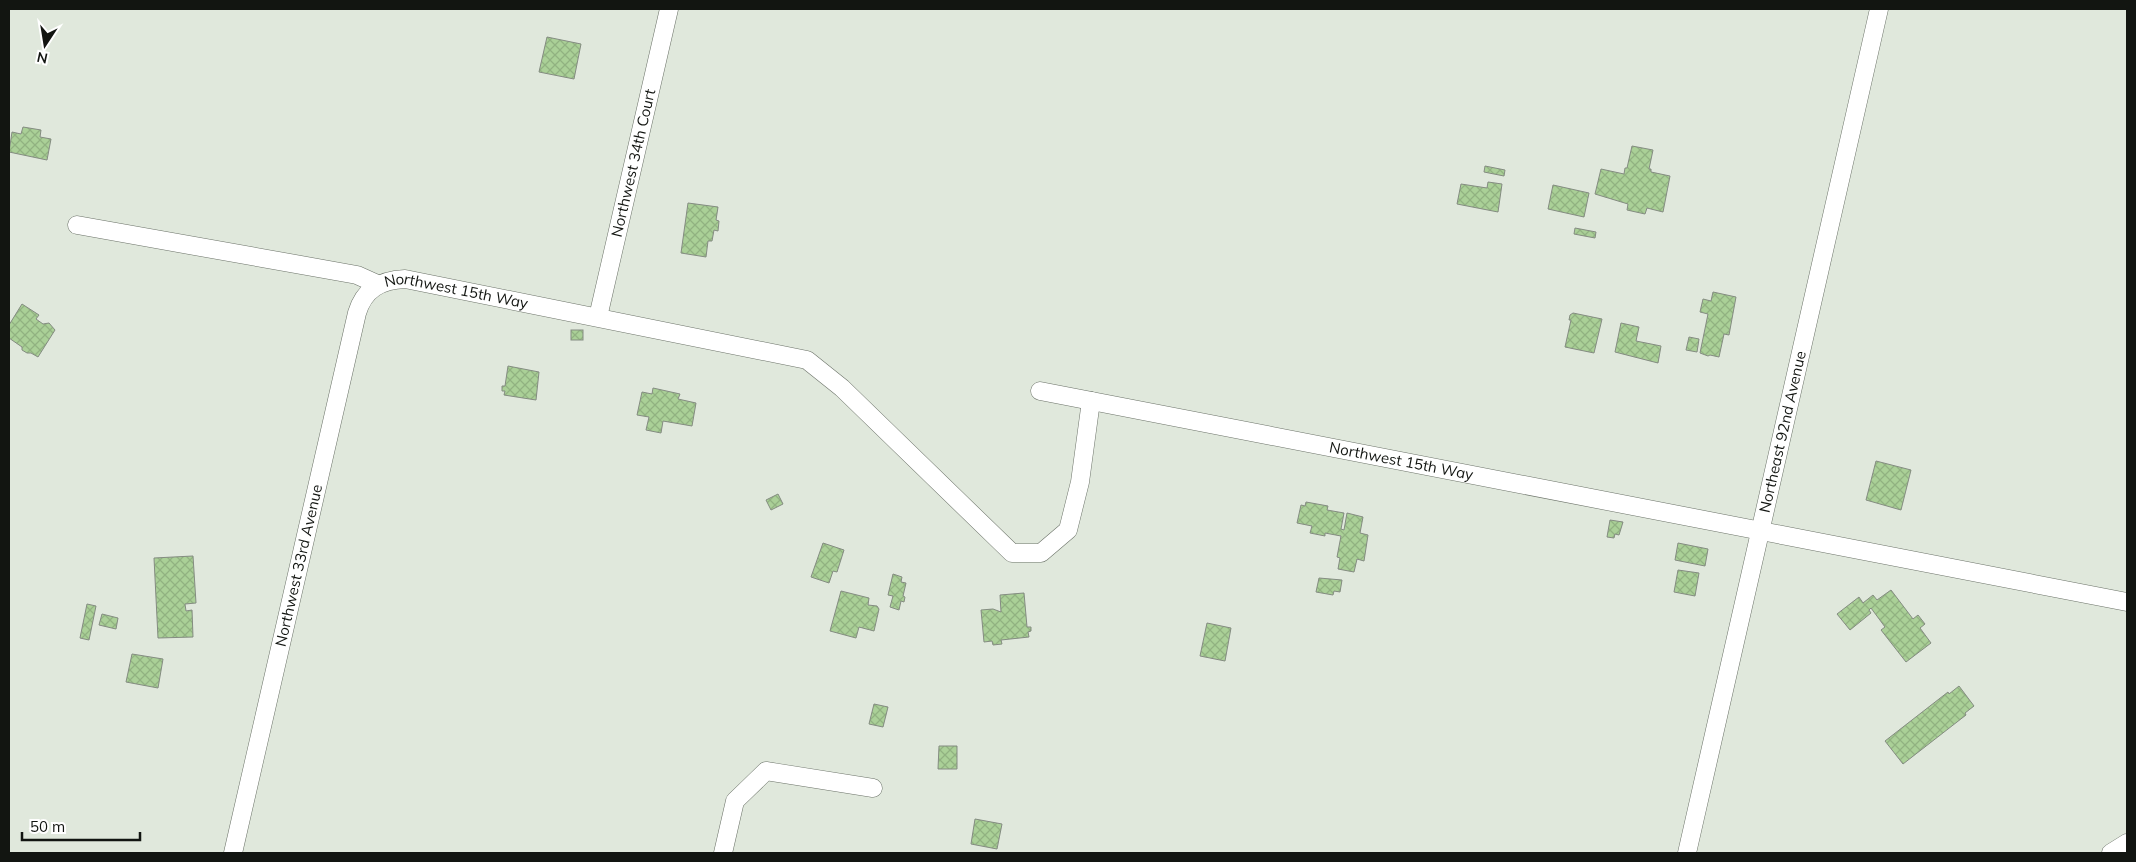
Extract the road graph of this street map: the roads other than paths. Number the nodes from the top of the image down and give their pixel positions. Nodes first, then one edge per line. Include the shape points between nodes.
1 (669, 9) edge
2 (1879, 9) edge
3 (77, 225) dead end
4 (378, 284) junction
5 (598, 317) junction
6 (1040, 391) dead end
7 (1091, 401) junction
8 (1760, 530) junction
9 (2127, 602) edge
10 (873, 788) dead end
11 (2127, 843) edge
12 (233, 853) edge
13 (723, 853) edge
14 (1687, 853) edge
15 (2111, 853) edge

1 - 5 street, Northwest 34th Court
2 - 8 street, Northeast 92nd Avenue
3 - 4 street, Northwest 15th Way via 357,275
4 - 5 street, Northwest 15th Way via 405,279
4 - 12 street, Northwest 33rd Avenue via 364,296 357,313
5 - 7 street, Northwest 15th Way via 808,360 870,414 1012,553 1041,553 1068,530 1080,482
6 - 7 street, Northwest 15th Way
7 - 8 street, Northwest 15th Way
8 - 9 street, Northwest 15th Way
8 - 14 street, Northeast 92nd Avenue
10 - 13 street via 766,772 735,802
11 - 15 street

